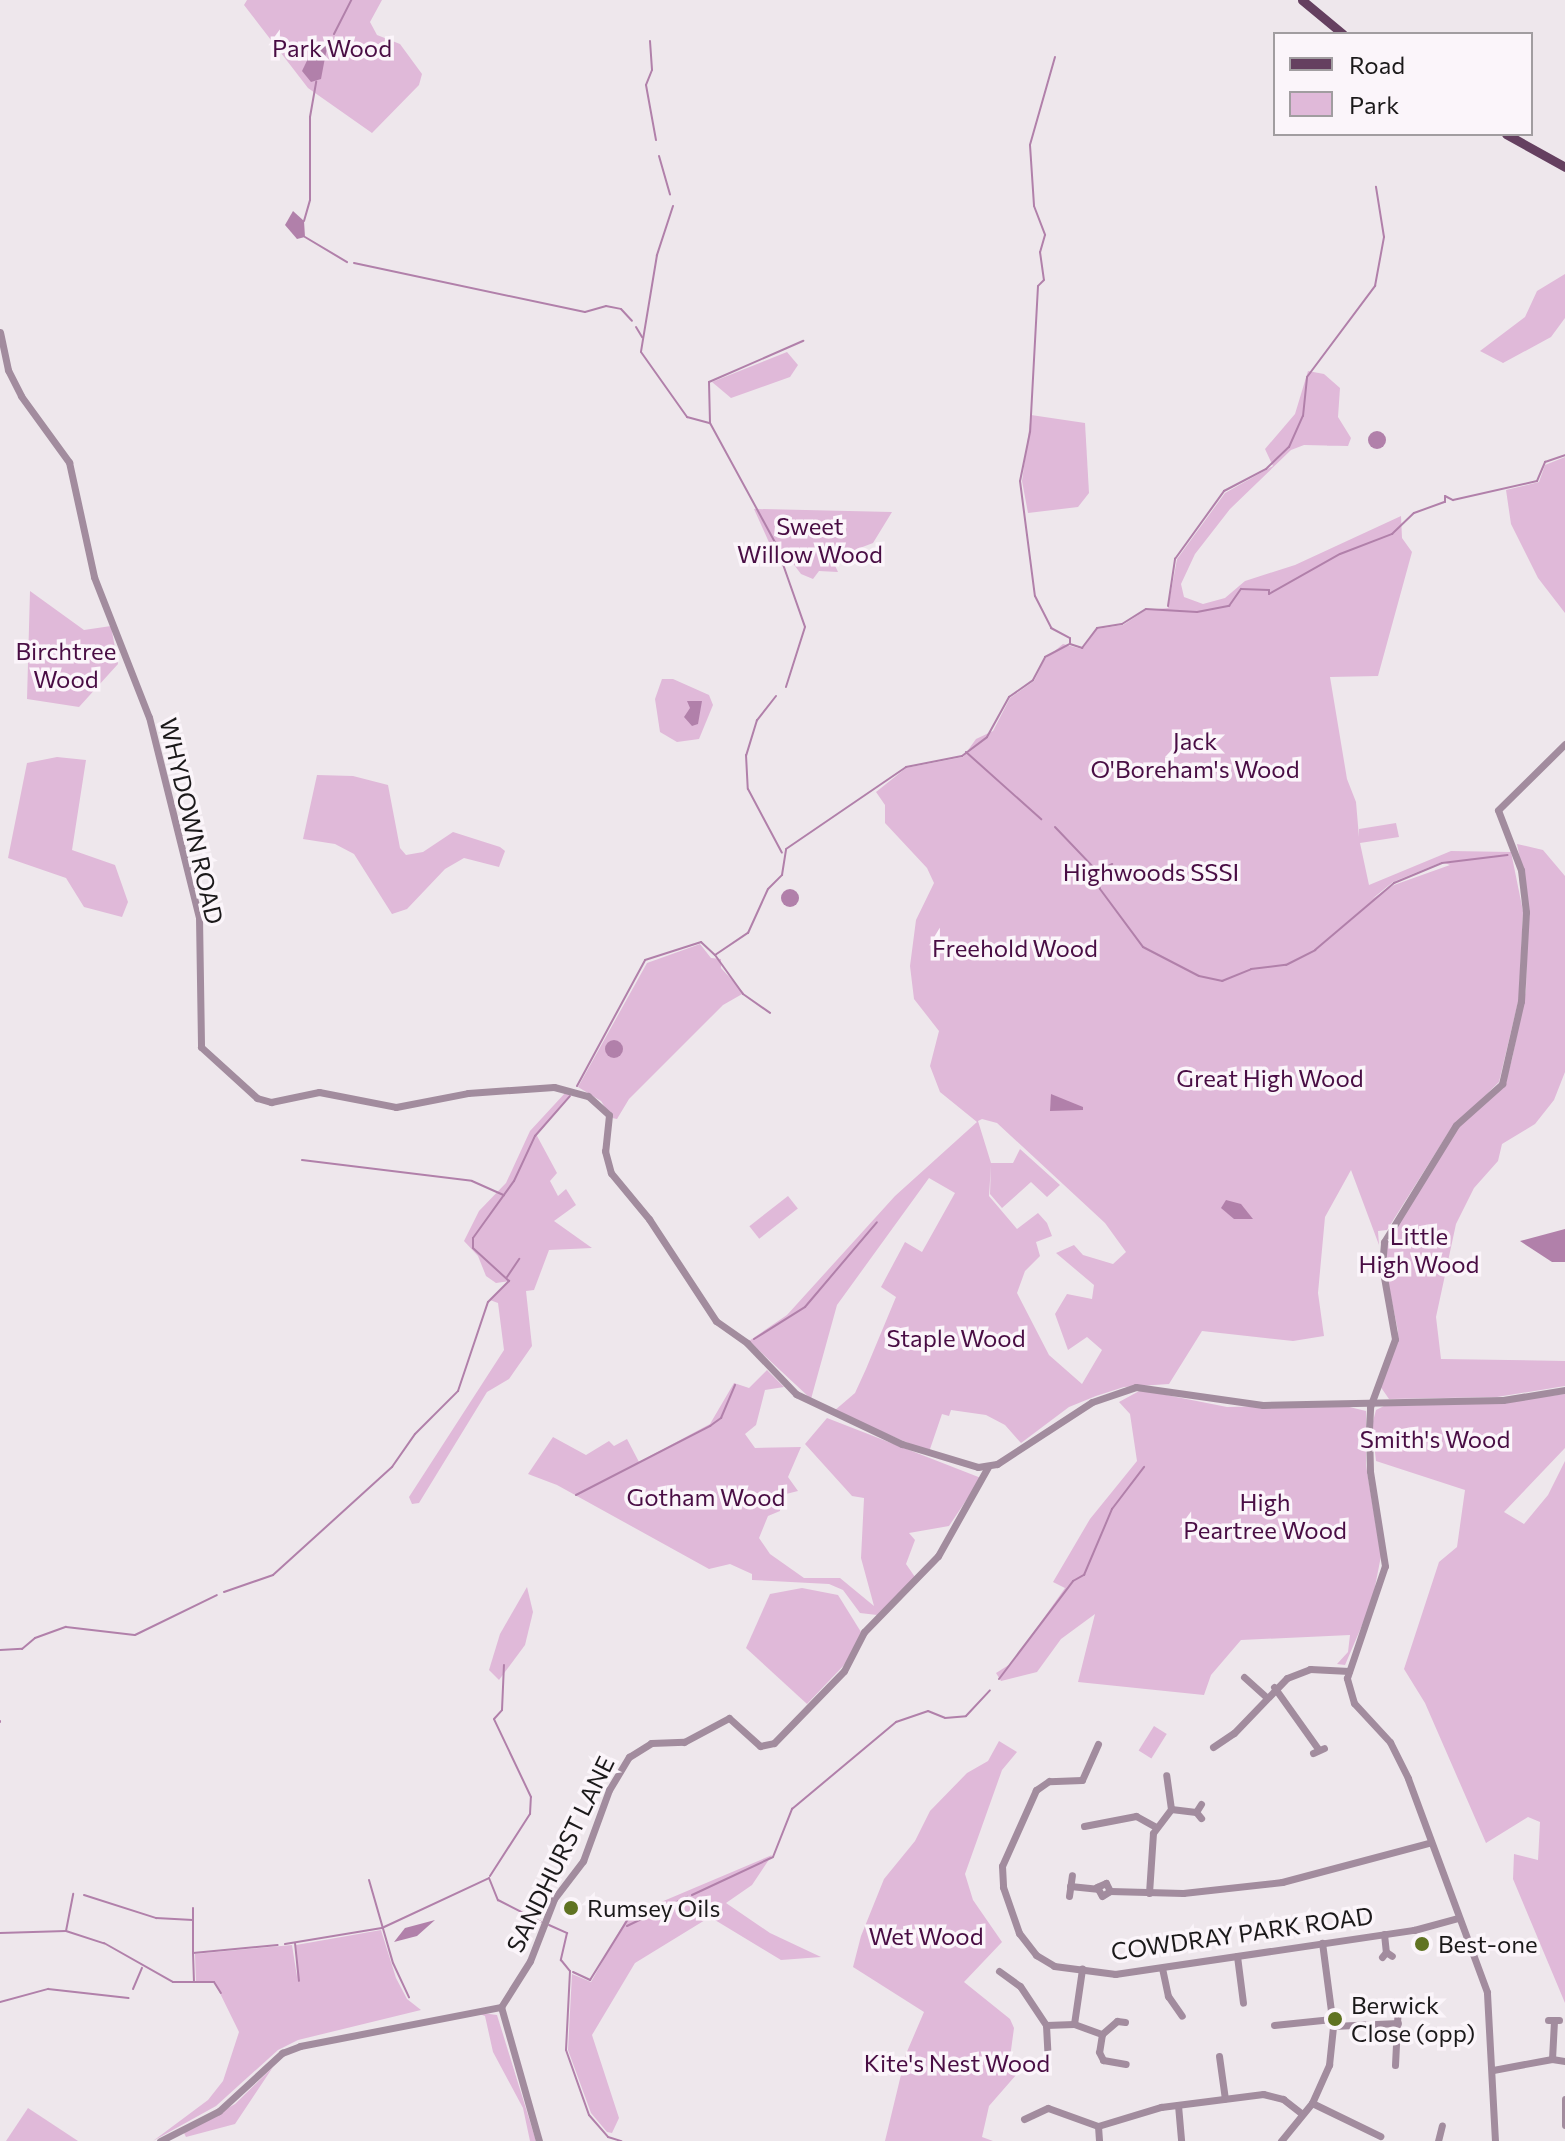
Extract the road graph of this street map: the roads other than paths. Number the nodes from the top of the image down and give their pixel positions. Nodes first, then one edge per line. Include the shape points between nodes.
1 (1302, 0) edge
2 (1341, 32) edge
3 (1510, 136) edge
4 (1565, 167) edge
5 (0, 332) edge
6 (1565, 744) edge
7 (1565, 1390) edge
8 (1374, 1402) junction
9 (988, 1467) junction
10 (1349, 1671) junction
11 (1244, 1677) dead end
12 (1274, 1687) junction
13 (1265, 1696) junction
14 (1210, 1748) dead end
15 (1319, 1750) dead end
16 (1099, 1751) dead end
17 (1160, 1786) dead end
18 (1171, 1809) junction
19 (1199, 1811) dead end
20 (1021, 1820) junction
21 (1030, 1824) dead end
22 (1156, 1827) junction
23 (1089, 1830) dead end
24 (1429, 1843) junction
25 (1072, 1875) dead end
26 (1070, 1886) junction
27 (1149, 1893) junction
28 (1069, 1896) dead end
29 (1458, 1918) junction
30 (1384, 1934) junction
31 (1322, 1943) junction
32 (1386, 1955) dead end
33 (1237, 1956) junction
34 (1162, 1968) junction
35 (1082, 1969) junction
36 (999, 1971) dead end
37 (1240, 1998) dead end
38 (1398, 2004) dead end
39 (501, 2007) junction
40 (1181, 2010) dead end
41 (1120, 2018) dead end
42 (1554, 2021) dead end
43 (1333, 2023) junction
44 (1398, 2023) junction
45 (1074, 2024) junction
46 (1046, 2025) junction
47 (1274, 2025) dead end
48 (1102, 2034) junction
49 (1387, 2055) dead end
50 (1552, 2059) junction
51 (1218, 2061) dead end
52 (1565, 2061) edge
53 (1048, 2063) dead end
54 (1126, 2064) dead end
55 (1493, 2070) junction
56 (1038, 2099) dead end
57 (1225, 2099) junction
58 (1565, 2099) edge
59 (1312, 2103) junction
60 (1178, 2105) junction
61 (1042, 2109) junction
62 (1302, 2114) junction
63 (1024, 2119) dead end
64 (1442, 2125) dead end
65 (1565, 2125) edge
66 (1098, 2126) junction
67 (1380, 2136) edge
68 (160, 2141) edge
69 (539, 2141) edge
70 (1099, 2141) edge
71 (1181, 2141) edge
72 (1281, 2141) edge
73 (1438, 2141) edge
74 (1495, 2141) edge

1 - 2 main road
3 - 4 main road
5 - 9 street, WHYDOWN ROAD via 8,370 21,396 69,462 94,577 149,717 199,917 202,1051 240,1085 271,1102 319,1092 396,1107 468,1093 574,1090 609,1115 606,1164 716,1321 747,1343 796,1394 914,1449
6 - 8 street via 1498,810 1524,885 1521,1001 1502,1084 1456,1125 1384,1242 1382,1266 1395,1339
7 - 8 street via 1503,1400
8 - 9 street via 1220,1403 1179,1390 1136,1387 1092,1402
8 - 10 street via 1370,1471 1385,1566
9 - 39 street, SANDHURST LANE via 938,1556 864,1632 844,1671 774,1743 760,1746 729,1718 684,1742 651,1743 629,1757 609,1790 583,1861 554,1899 530,1961
10 - 12 street via 1310,1669
10 - 24 street via 1354,1703 1396,1751
11 - 13 street
12 - 13 street
12 - 15 street
13 - 14 street via 1234,1733
16 - 20 street, COWDRAY PARK ROAD via 1082,1780 1043,1783
17 - 18 street via 1167,1779
18 - 19 street
18 - 22 street
20 - 21 street
20 - 35 street, COWDRAY PARK ROAD via 1002,1877 1019,1933 1036,1955 1054,1966
22 - 23 street via 1136,1816
22 - 27 street
24 - 27 street via 1282,1882
24 - 29 street
25 - 26 street
26 - 27 street via 1097,1889 1102,1896 1110,1891
26 - 28 street
29 - 30 street, COWDRAY PARK ROAD
29 - 55 street via 1487,1992
30 - 31 street, COWDRAY PARK ROAD
30 - 32 street
31 - 33 street, COWDRAY PARK ROAD
31 - 43 street
33 - 34 street, COWDRAY PARK ROAD
33 - 37 street
34 - 35 street, COWDRAY PARK ROAD via 1115,1974
34 - 40 street
35 - 45 street
36 - 46 street via 1013,1974
38 - 44 street
39 - 68 street via 282,2053 219,2111
39 - 69 street
41 - 48 street
42 - 50 street
43 - 44 street
43 - 47 street
43 - 59 street via 1329,2065
44 - 49 street via 1396,2060
45 - 46 street
45 - 48 street
46 - 53 street via 1041,2048
48 - 54 street via 1100,2063
50 - 52 street
50 - 55 street
51 - 57 street
55 - 74 street
56 - 61 street
57 - 60 street
57 - 62 street via 1274,2095
58 - 65 street
59 - 62 street
59 - 67 street
60 - 66 street
60 - 71 street
61 - 63 street
61 - 66 street via 1058,2109
62 - 72 street
64 - 73 street
66 - 70 street

